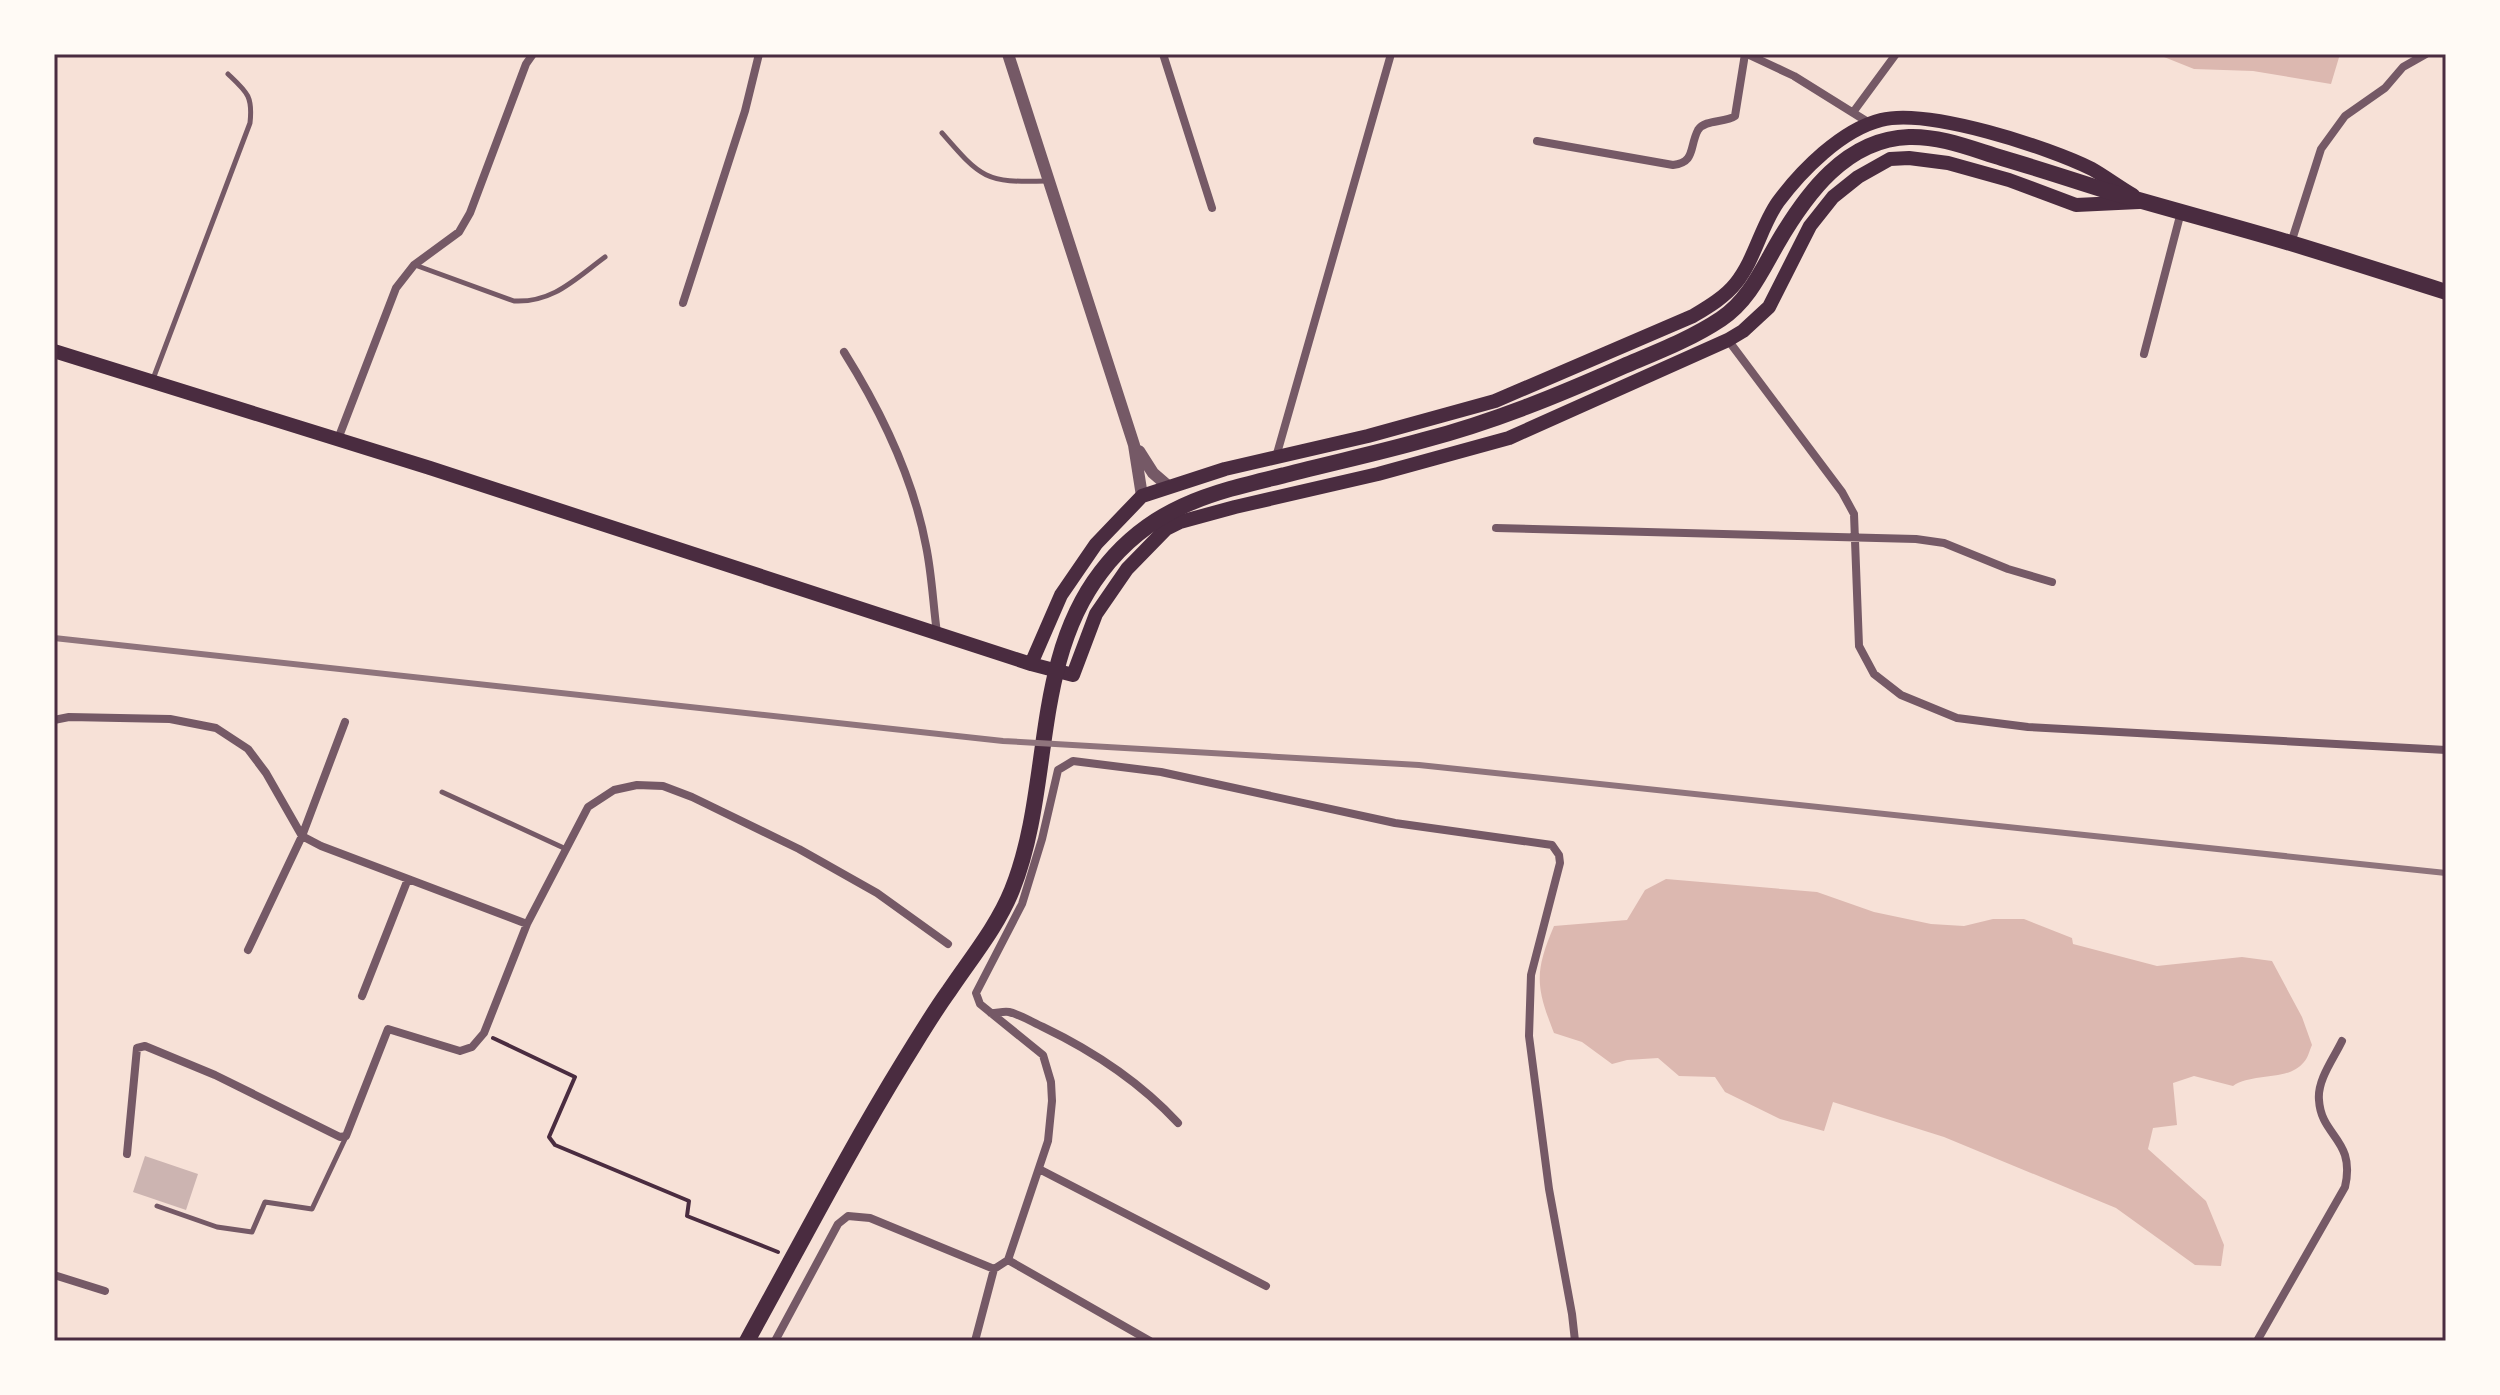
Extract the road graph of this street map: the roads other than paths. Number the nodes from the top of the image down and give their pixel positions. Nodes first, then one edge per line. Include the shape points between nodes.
1 (533, 54) edge
2 (759, 54) edge
3 (1008, 54) edge
4 (1163, 54) edge
5 (1391, 54) edge
6 (1746, 54) edge
7 (1896, 54) edge
8 (2426, 54) edge
9 (228, 74) dead end
10 (1854, 111) junction
11 (1871, 124) junction
12 (942, 133) dead end
13 (1537, 141) dead end
14 (1050, 180) junction
15 (2143, 202) junction
16 (1212, 208) dead end
17 (2181, 212) junction
18 (2291, 243) junction
19 (605, 257) dead end
20 (414, 265) junction
21 (2446, 292) edge
22 (683, 303) dead end
23 (1728, 340) junction
24 (54, 351) edge
25 (844, 352) dead end
26 (2144, 354) dead end
27 (151, 383) junction
28 (338, 439) junction
29 (1134, 445) junction
30 (1276, 457) junction
31 (1168, 486) junction
32 (1142, 496) junction
33 (1496, 528) dead end
34 (1857, 537) junction
35 (2052, 582) dead end
36 (937, 633) junction
37 (1031, 664) junction
38 (54, 720) edge
39 (345, 722) dead end
40 (2446, 750) edge
41 (442, 792) dead end
42 (302, 836) junction
43 (566, 849) junction
44 (408, 879) junction
45 (527, 924) junction
46 (948, 944) dead end
47 (248, 950) dead end
48 (362, 996) dead end
49 (991, 1013) junction
50 (2342, 1041) dead end
51 (1178, 1123) dead end
52 (346, 1136) junction
53 (127, 1154) dead end
54 (1039, 1169) junction
55 (157, 1206) dead end
56 (1008, 1260) junction
57 (994, 1269) junction
58 (54, 1275) edge
59 (1266, 1286) dead end
60 (105, 1291) dead end
61 (747, 1341) edge
62 (775, 1341) edge
63 (975, 1341) edge
64 (1150, 1341) edge
65 (1575, 1341) edge
66 (2257, 1341) edge

1 - 20 street via 470,213 459,232
2 - 22 street
3 - 14 street
4 - 16 street
5 - 30 street
6 - 10 street
6 - 13 street via 1735,116 1703,125 1683,164
7 - 10 street
8 - 18 street via 2345,116 2321,149
9 - 27 lane via 252,102 250,123
10 - 11 street
11 - 15 main road via 1910,118 1956,124 2091,169
11 - 30 main road via 1804,169 1776,205 1737,283 1693,316 1495,401
12 - 14 lane via 973,168 992,178
14 - 29 street
15 - 17 highway
15 - 23 main road via 2076,205 1948,163 1890,159 1833,197 1810,226 1769,307
15 - 61 highway via 1931,138 1877,142 1826,177 1797,212 1743,300 1701,331 1500,417 1190,501 1134,536 1081,602 1057,665 1032,818 1004,908 878,1103
17 - 18 highway
17 - 26 street
18 - 21 highway
19 - 20 lane via 553,295 529,302
20 - 28 street via 396,288
23 - 34 street via 1842,492 1854,512
23 - 37 main road via 1509,438 1180,522 1166,529 1127,569 1096,614 1073,675
24 - 27 main road
25 - 36 street via 905,474 927,548
27 - 28 main road
28 - 36 main road
29 - 31 street
29 - 32 street
30 - 31 main road
31 - 32 main road
32 - 37 main road via 1096,544 1061,595
33 - 34 street
34 - 35 street via 1944,543
34 - 40 street via 1859,646 1874,674 1901,695 1957,718 2028,727
36 - 37 main road
38 - 42 street via 170,719 216,728 248,749
39 - 42 street
41 - 43 lane
42 - 44 street
42 - 47 street
43 - 45 street
43 - 46 street via 588,807 614,790 663,786 799,849 877,893
44 - 45 street
44 - 48 street
45 - 52 street via 484,1033 460,1051 388,1029
49 - 51 street via 1007,1011 1058,1034 1122,1073
49 - 54 street via 1043,1055 1052,1101
49 - 65 street via 980,1004 977,991 1022,904 1058,770 1068,763 1161,772 1395,823 1552,845 1560,863 1531,975 1529,1036
50 - 66 street via 2318,1098 2343,1146 2348,1163 2345,1187
52 - 53 street via 145,1046 137,1048
52 - 55 lane via 312,1209 265,1202 252,1232 217,1227
54 - 56 street
54 - 59 street
56 - 57 street
56 - 64 street
57 - 62 street via 870,1218 848,1216 838,1224
57 - 63 street
58 - 60 street

